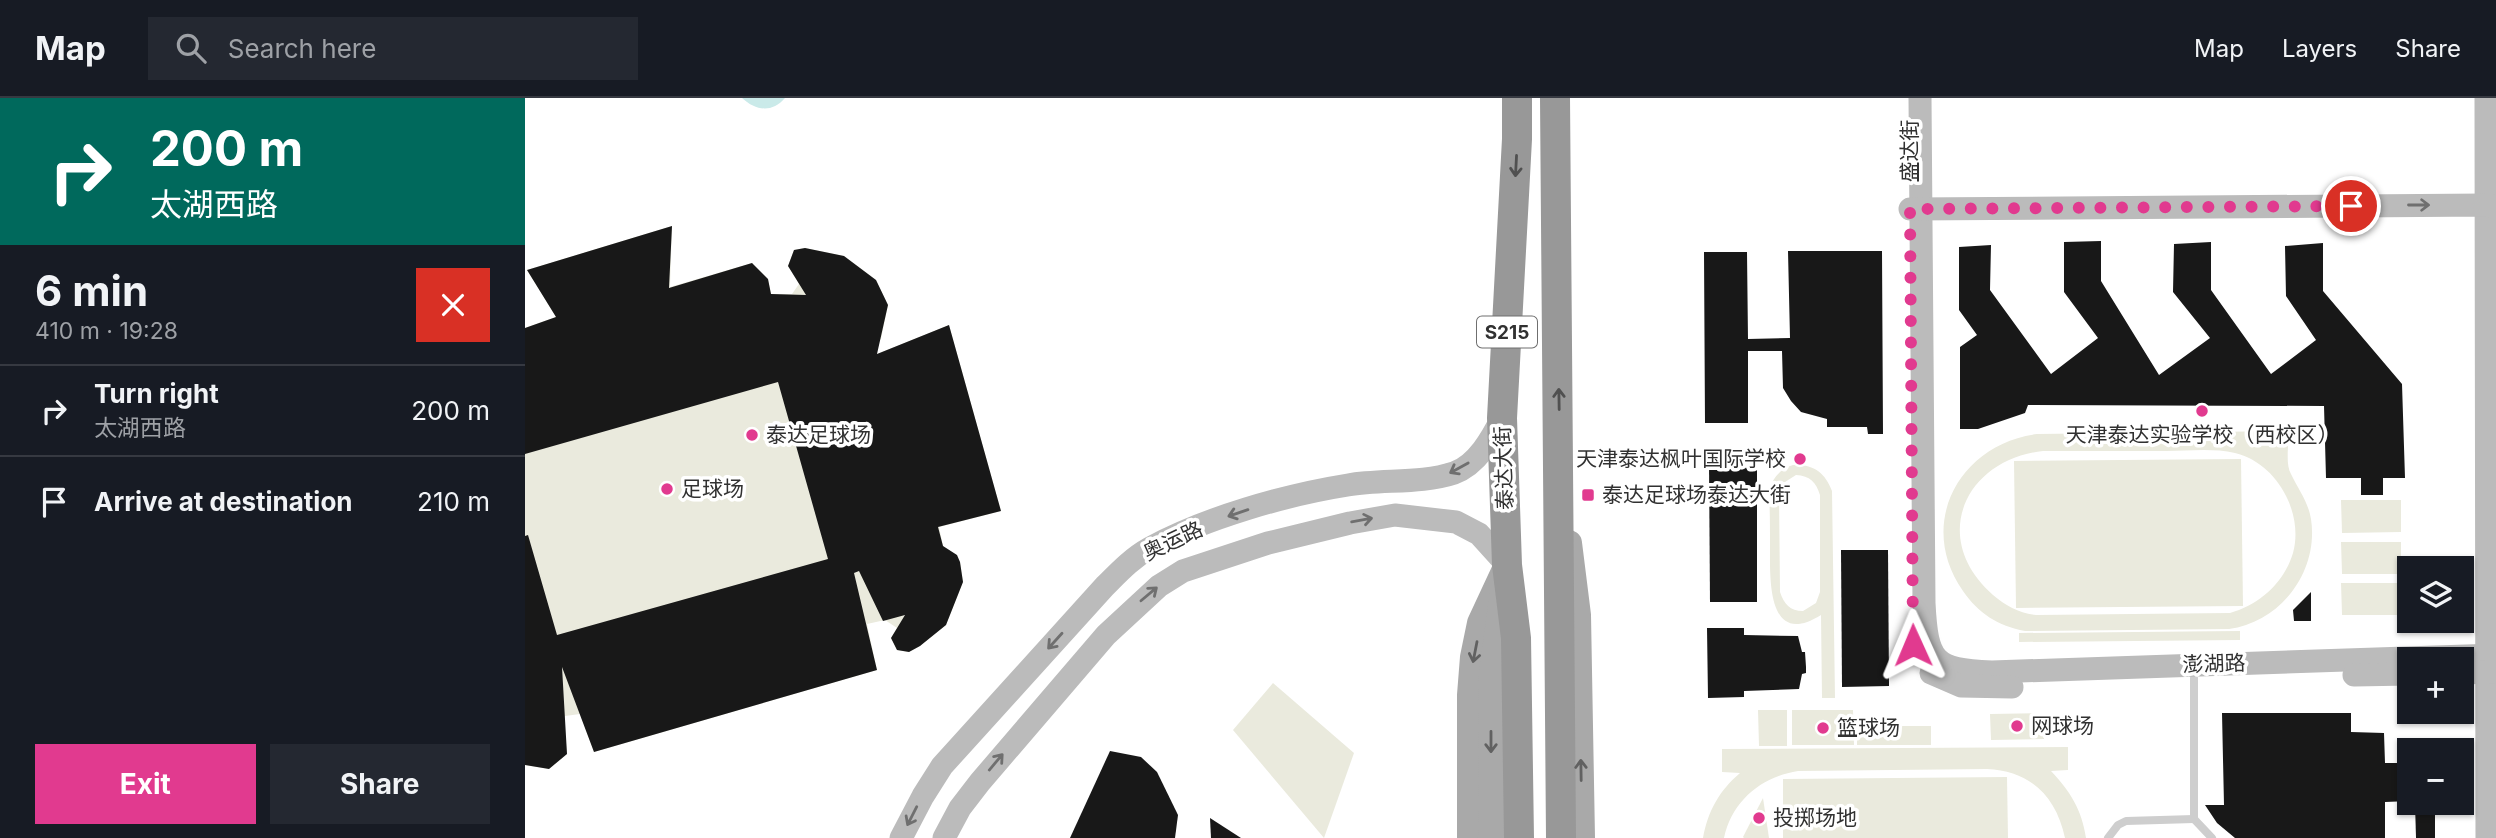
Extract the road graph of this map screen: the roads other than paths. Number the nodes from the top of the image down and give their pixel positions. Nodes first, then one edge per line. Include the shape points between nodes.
1 (1517, 98) edge
2 (1555, 98) edge
3 (1910, 98) edge
4 (1920, 98) edge
5 (2486, 98) edge
6 (2491, 206) edge
7 (1915, 209) junction
8 (1502, 418) junction
9 (1560, 467) junction
10 (1507, 565) junction
11 (1928, 661) junction
12 (2485, 665) edge
13 (2397, 674) edge
14 (2194, 678) junction
15 (2194, 819) junction
16 (901, 838) edge
17 (944, 838) edge
18 (1470, 838) edge
19 (1491, 838) edge
20 (1519, 838) edge
21 (1561, 838) edge
22 (1582, 838) edge
23 (2108, 838) edge
24 (2212, 838) edge
25 (2487, 838) edge

1 -> 8 highway, 泰达大街 / S215
9 -> 2 highway
3 - 7 street, 盛达街
4 - 7 street, 盛达街
5 - 6 street
7 -> 6 street
6 - 12 street
7 - 11 street, 盛达街
8 - 10 highway, 泰达大街 / S215
8 -> 16 street, 奥运路 via 1490,442 1456,473 1349,485 1282,500 1148,549 1105,586 959,746 923,796
9 - 21 highway
22 -> 9 main road via 1578,615
17 -> 10 street, 奥运路 via 980,782 1106,635 1159,586 1183,571 1269,543 1395,514 1456,522 1479,534
10 -> 18 main road via 1481,624 1473,657
10 -> 19 main road via 1492,673
10 - 20 highway, 泰达大街 / S215 via 1516,638
11 - 12 street, 澎湖路 via 1959,670 1992,672
11 - 14 street, 澎湖路 via 1931,674 1977,688
12 - 25 street
13 - 14 street, 澎湖路
14 - 15 lane
15 - 23 lane via 2126,821
15 - 24 lane

